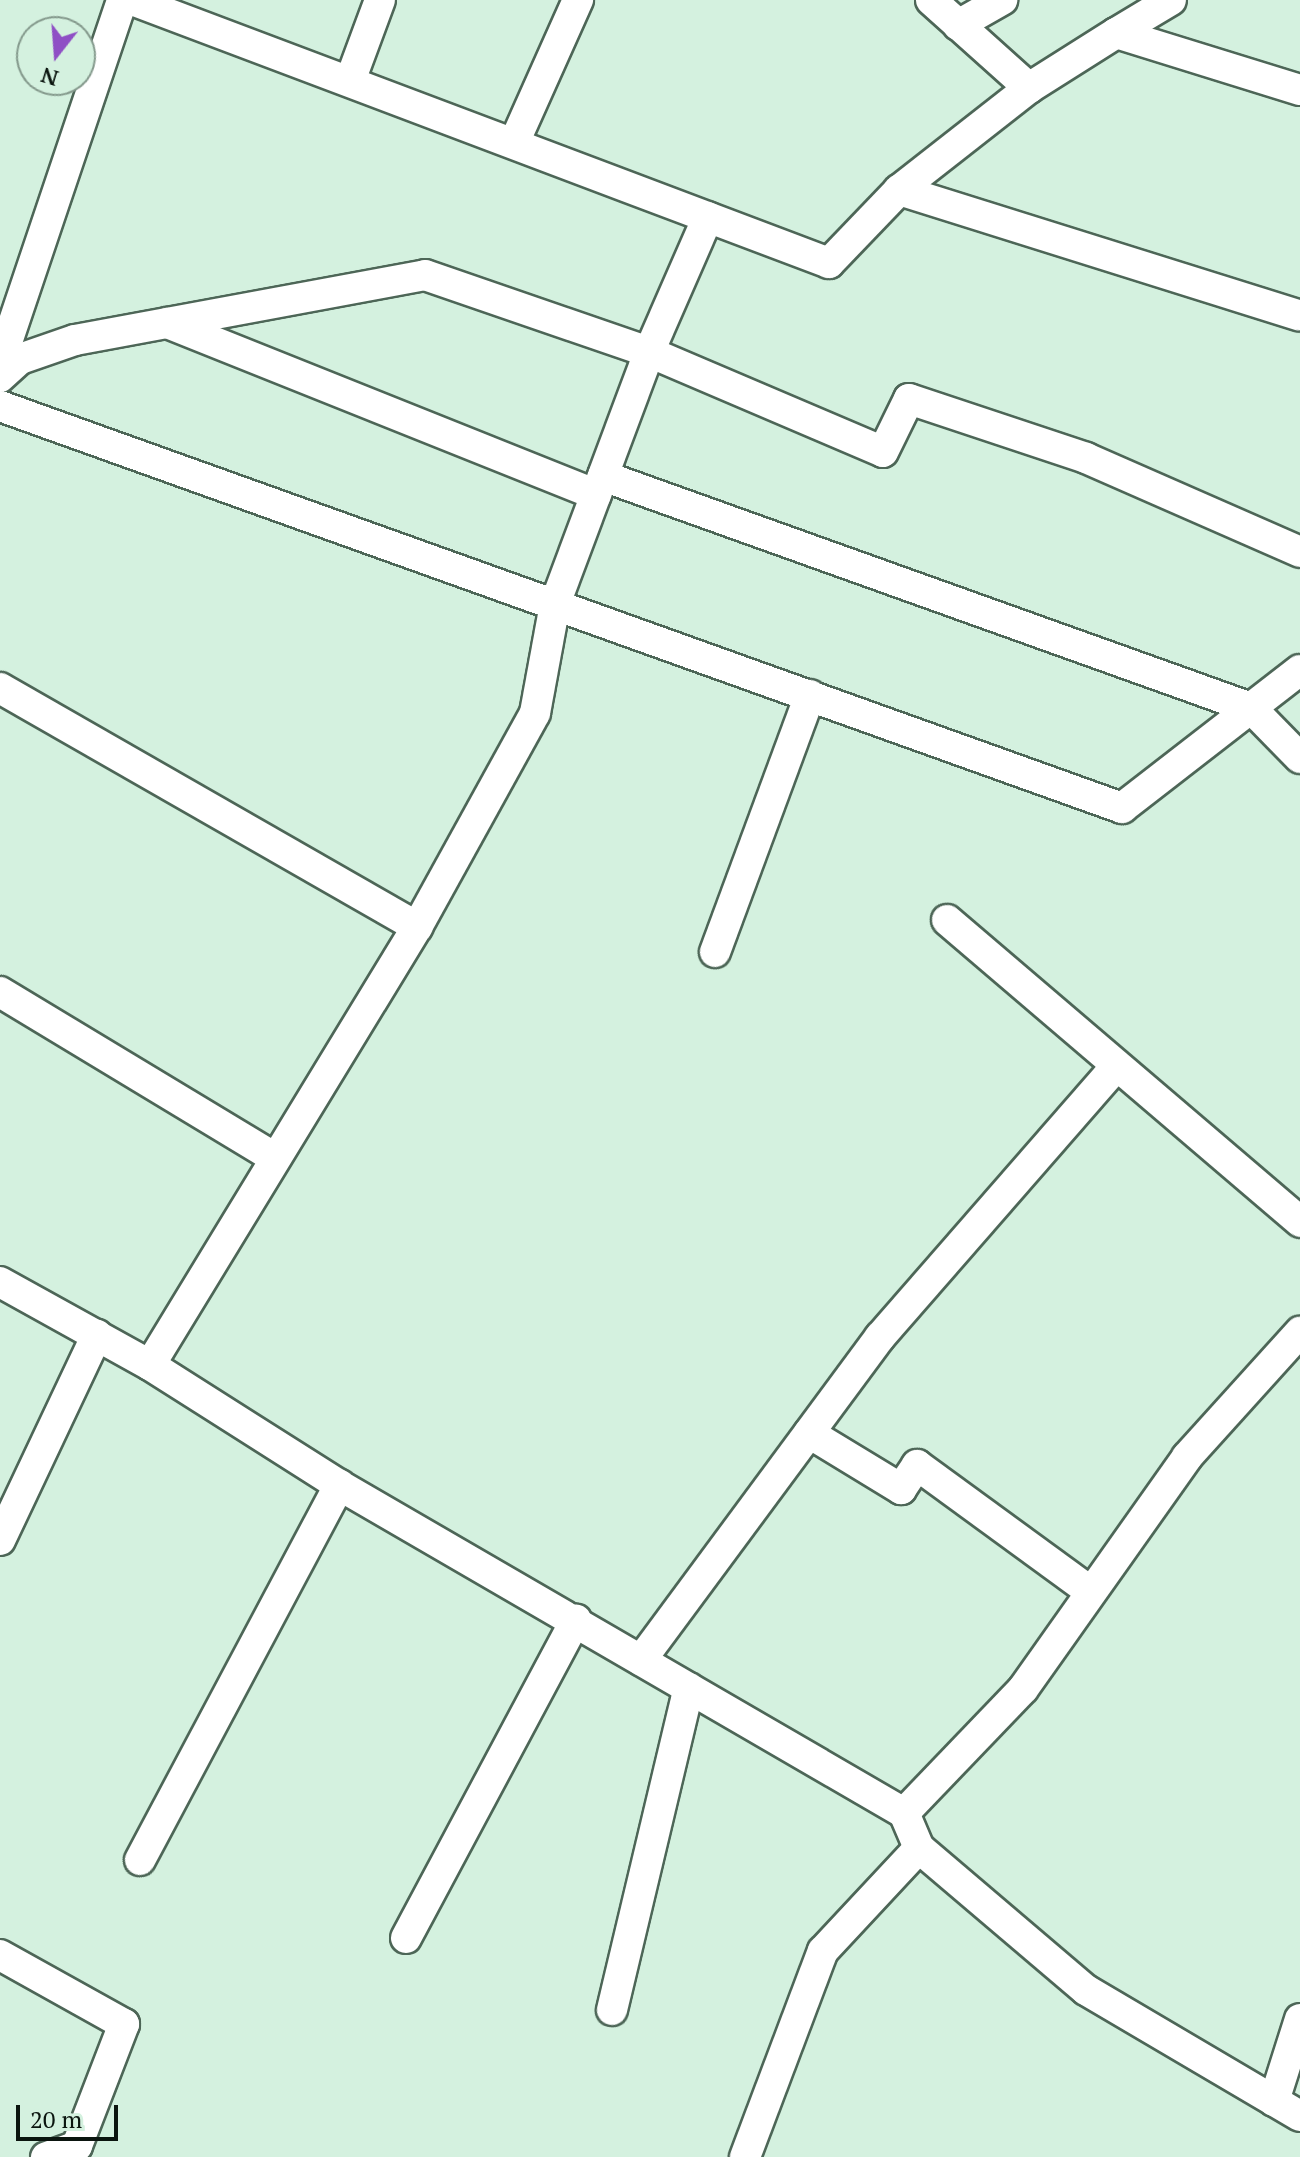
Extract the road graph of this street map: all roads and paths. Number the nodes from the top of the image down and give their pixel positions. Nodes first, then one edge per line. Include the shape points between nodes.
1 (122, 0) edge
2 (132, 0) edge
3 (380, 0) edge
4 (578, 0) edge
5 (931, 0) edge
6 (1002, 0) edge
7 (1171, 0) edge
8 (958, 25) junction
9 (1116, 33) junction
10 (350, 81) junction
11 (1029, 88) junction
12 (1300, 90) edge
13 (514, 143) junction
14 (899, 190) junction
15 (708, 217) junction
16 (1300, 316) edge
17 (166, 323) junction
18 (649, 352) junction
19 (0, 363) edge
20 (0, 377) edge
21 (0, 406) edge
22 (599, 485) junction
23 (1300, 552) edge
24 (555, 604) junction
25 (1300, 670) edge
26 (0, 688) edge
27 (810, 695) junction
28 (1251, 708) junction
29 (1300, 758) edge
30 (947, 920) dead end
31 (417, 927) junction
32 (715, 952) dead end
33 (0, 992) edge
34 (1116, 1066) junction
35 (275, 1158) junction
36 (1300, 1222) edge
37 (0, 1282) edge
38 (1300, 1332) edge
39 (97, 1335) junction
40 (150, 1365) junction
41 (809, 1433) junction
42 (339, 1485) junction
43 (0, 1540) edge
44 (1091, 1592) junction
45 (576, 1619) junction
46 (641, 1660) junction
47 (689, 1688) junction
48 (904, 1813) junction
49 (919, 1848) junction
50 (140, 1860) dead end
51 (406, 1938) dead end
52 (0, 1955) edge
53 (612, 2010) dead end
54 (1300, 2019) edge
55 (1274, 2101) junction
56 (1300, 2116) edge
57 (46, 2157) edge
58 (745, 2157) edge

1 - 19 street
2 - 10 street
3 - 10 street
4 - 13 street
5 - 8 street
6 - 8 street
7 - 9 street
8 - 11 street
9 - 11 street
9 - 12 street
10 - 13 street
11 - 14 street
13 - 15 street
14 - 15 street via 829,263
14 - 16 street
15 - 18 street
17 - 18 street via 425,275
17 - 20 street via 75,340 20,359
17 - 22 street
18 - 22 street
18 - 23 street via 883,452 909,399 1086,458
21 - 24 street
22 - 24 street
22 - 28 street
24 - 27 street
24 - 31 street via 535,713
25 - 28 street
26 - 31 street
27 - 28 street via 1122,808
27 - 32 street
28 - 29 street
30 - 34 street
31 - 35 street
33 - 35 street
34 - 36 street
34 - 41 street via 880,1337
35 - 40 street
37 - 39 street
38 - 44 street via 1187,1457
39 - 40 street
39 - 43 street
40 - 42 street
41 - 44 street via 901,1489 917,1465
41 - 46 street
42 - 45 street
42 - 50 street
44 - 48 street via 1023,1689
45 - 46 street
45 - 51 street
46 - 47 street
47 - 48 street
47 - 53 street
48 - 49 street
49 - 55 street via 1086,1990
49 - 58 street via 823,1951
52 - 57 street via 124,2024 77,2146
54 - 55 street
55 - 56 street

